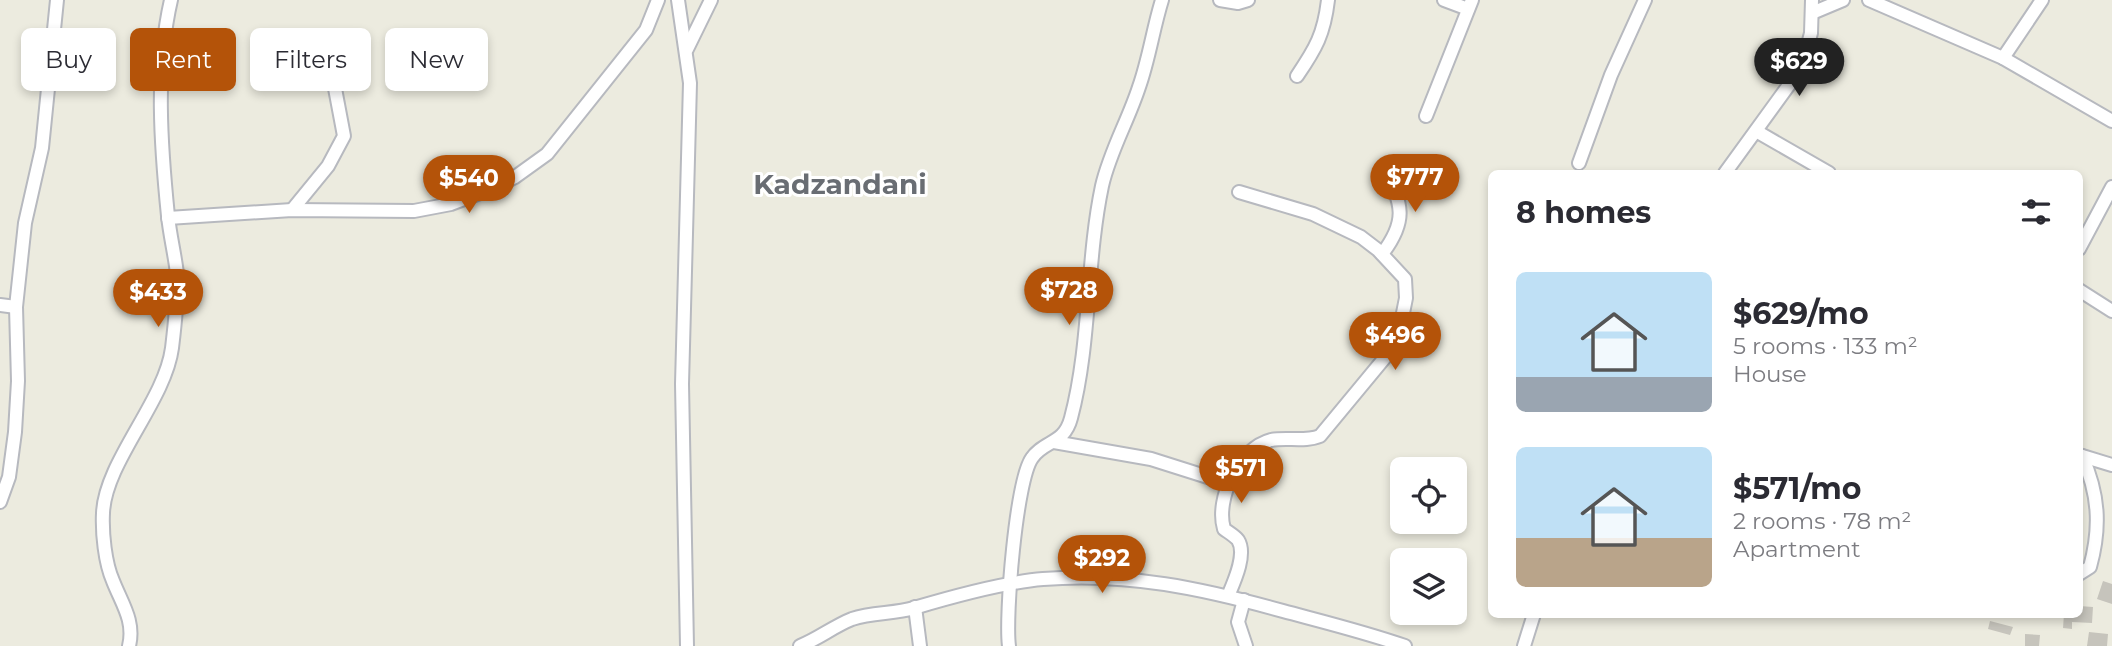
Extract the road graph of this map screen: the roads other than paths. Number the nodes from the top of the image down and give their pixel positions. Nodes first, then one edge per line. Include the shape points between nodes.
1 (57, 0) edge
2 (171, 0) edge
3 (658, 0) edge
4 (678, 0) edge
5 (710, 0) edge
6 (1162, 0) edge
7 (1220, 0) edge
8 (1248, 0) edge
9 (1328, 0) edge
10 (1444, 0) edge
11 (1644, 0) edge
12 (1843, 0) edge
13 (1869, 0) edge
14 (2042, 0) edge
15 (1470, 5) edge
16 (1812, 6) edge
17 (687, 49) junction
18 (2003, 58) junction
19 (1297, 76) dead end
20 (335, 91) edge
21 (1426, 116) dead end
22 (2112, 121) edge
23 (1756, 131) junction
24 (1578, 163) dead end
25 (1385, 168) dead end
26 (1727, 170) edge
27 (1824, 170) edge
28 (2112, 187) edge
29 (1240, 192) dead end
30 (292, 210) junction
31 (168, 218) junction
32 (2083, 241) edge
33 (1382, 254) junction
34 (2083, 293) edge
35 (0, 305) edge
36 (16, 307) junction
37 (2112, 311) edge
38 (1054, 442) junction
39 (2083, 456) edge
40 (2083, 462) edge
41 (2112, 465) edge
42 (1230, 484) junction
43 (0, 502) edge
44 (2083, 571) edge
45 (1009, 586) junction
46 (1228, 596) junction
47 (1244, 600) junction
48 (915, 607) junction
49 (1533, 618) edge
50 (129, 646) edge
51 (687, 646) edge
52 (800, 646) edge
53 (920, 646) edge
54 (1009, 646) edge
55 (1246, 646) edge
56 (1405, 646) edge
57 (1524, 646) edge

1 - 36 street via 42,148 25,223
2 - 31 street via 162,76
3 - 30 street via 646,30 596,95 547,154 515,177 451,204 414,211
4 - 17 street
5 - 17 street
6 - 38 street via 1145,68 1102,187 1071,417 1062,437
7 - 8 street
9 - 19 street via 1319,45
10 - 15 street
11 - 24 street
12 - 16 street
13 - 18 street
14 - 18 street
15 - 21 street
16 - 23 street via 1802,67
17 - 51 street via 690,83 682,384
18 - 22 street
20 - 30 street via 344,136 328,166
23 - 26 street
23 - 27 street
25 - 33 street via 1396,193 1400,226
28 - 32 street
29 - 33 street via 1313,214 1361,237
30 - 31 street
31 - 50 street via 177,273 171,353 121,459 103,512 112,580 130,621
33 - 42 street via 1407,287 1392,351 1320,436 1265,442 1243,459
34 - 37 street
35 - 36 street
36 - 43 street via 15,432 9,477
38 - 42 street via 1151,460
38 - 45 street via 1028,465
39 - 41 street
40 - 44 street via 2097,495 2098,532 2090,567
42 - 46 street via 1222,522 1240,548
45 - 46 street via 1044,579 1101,578 1161,582
45 - 48 street
45 - 54 street
46 - 47 street
47 - 55 street via 1238,622
47 - 56 street
48 - 52 street via 852,619
48 - 53 street
49 - 57 street

